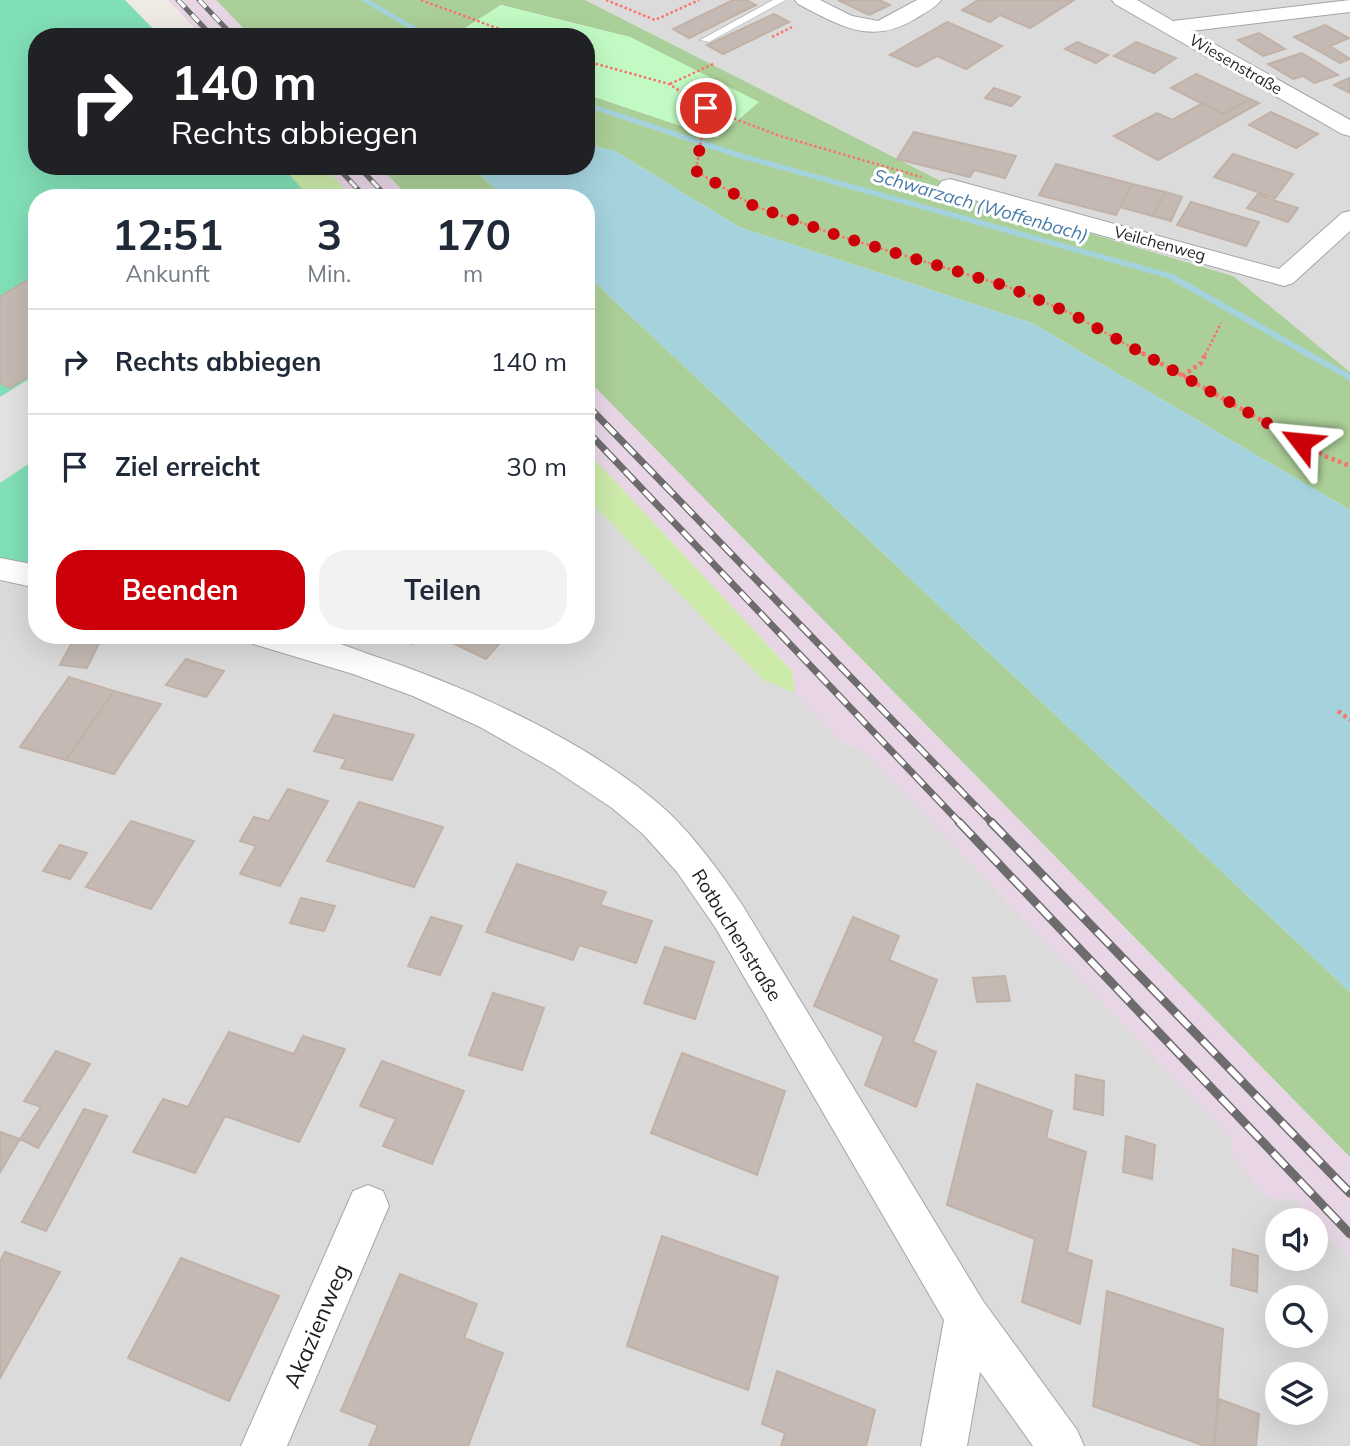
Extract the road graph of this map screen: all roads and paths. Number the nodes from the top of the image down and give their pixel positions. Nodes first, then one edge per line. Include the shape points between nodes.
1 (421, 0) edge
2 (606, 0) edge
3 (699, 0) edge
4 (781, 0) edge
5 (805, 0) edge
6 (931, 0) edge
7 (1122, 0) edge
8 (1350, 6) edge
9 (1170, 27) junction
10 (497, 28) edge
11 (705, 40) dead end
12 (595, 63) edge
13 (706, 108) junction
14 (1350, 129) edge
15 (950, 186) joint
16 (1350, 218) edge
17 (1221, 323) dead end
18 (1182, 376) junction
19 (1350, 466) edge
20 (0, 569) edge
21 (28, 575) edge
22 (292, 644) edge
23 (1338, 711) dead end
24 (1350, 720) edge
25 (368, 1206) dead end
26 (967, 1317) junction
27 (264, 1446) edge
28 (944, 1446) edge
29 (1061, 1446) edge

1 - 10 path
2 - 3 path via 655,20
4 - 11 lane
5 - 6 street via 847,20 878,26
7 - 9 street, Wiesenstraße
8 - 9 street
9 - 14 street, Wiesenstraße
12 - 13 path via 669,84
13 - 15 path via 780,136
13 - 18 path via 696,171 754,206 1006,286 1072,314
15 - 16 street, Veilchenweg via 1284,278
17 - 18 path via 1201,363
18 - 19 path
20 - 21 street
22 - 26 street, Rotbuchenstraße via 445,696 600,780 644,813 705,879
23 - 24 path
25 - 27 street, Akazienweg
26 - 28 street
26 - 29 street, Rotbuchenstraße

